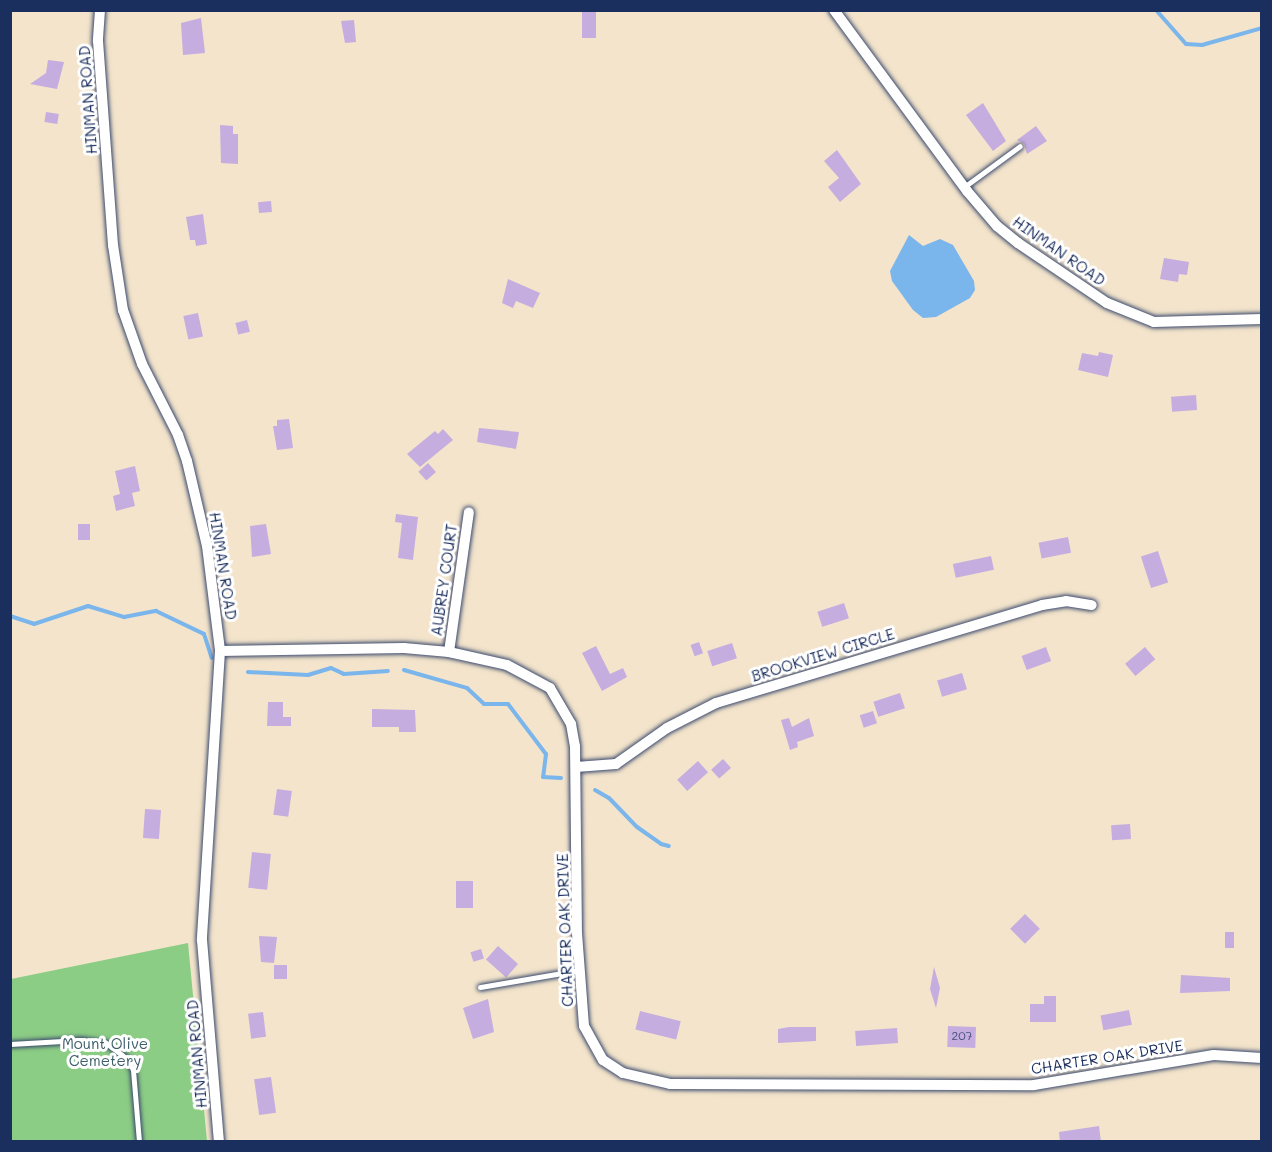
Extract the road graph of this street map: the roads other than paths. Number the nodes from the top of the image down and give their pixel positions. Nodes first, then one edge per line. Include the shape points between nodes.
1 (100, 10) edge
2 (834, 10) edge
3 (1020, 146) dead end
4 (964, 188) junction
5 (1262, 320) edge
6 (469, 512) dead end
7 (1092, 605) dead end
8 (220, 651) junction
9 (449, 652) junction
10 (576, 767) junction
11 (579, 970) junction
12 (480, 987) dead end
13 (10, 1044) edge
14 (1262, 1058) edge
15 (139, 1142) edge
16 (219, 1142) edge

1 - 8 street, HINMAN ROAD via 98,41 113,245 123,310 142,364 187,460 207,546
2 - 4 street, HINMAN ROAD
3 - 4 lane
4 - 5 street, HINMAN ROAD via 1018,243 1129,314 1154,322 1181,324
6 - 9 street, AUBREY COURT
7 - 10 street, BROOKVIEW CIRCLE via 1066,601 1042,605 716,703 667,728 616,764
8 - 9 street, CHARTER OAK DRIVE via 404,648
8 - 16 street, HINMAN ROAD via 202,940
9 - 10 street, CHARTER OAK DRIVE via 507,665 550,688 571,724
10 - 11 street, CHARTER OAK DRIVE
11 - 12 lane
11 - 14 street, CHARTER OAK DRIVE via 584,1026 603,1060 623,1073 670,1084 1034,1085 1214,1055
13 - 15 lane via 106,1042 128,1060 133,1070

